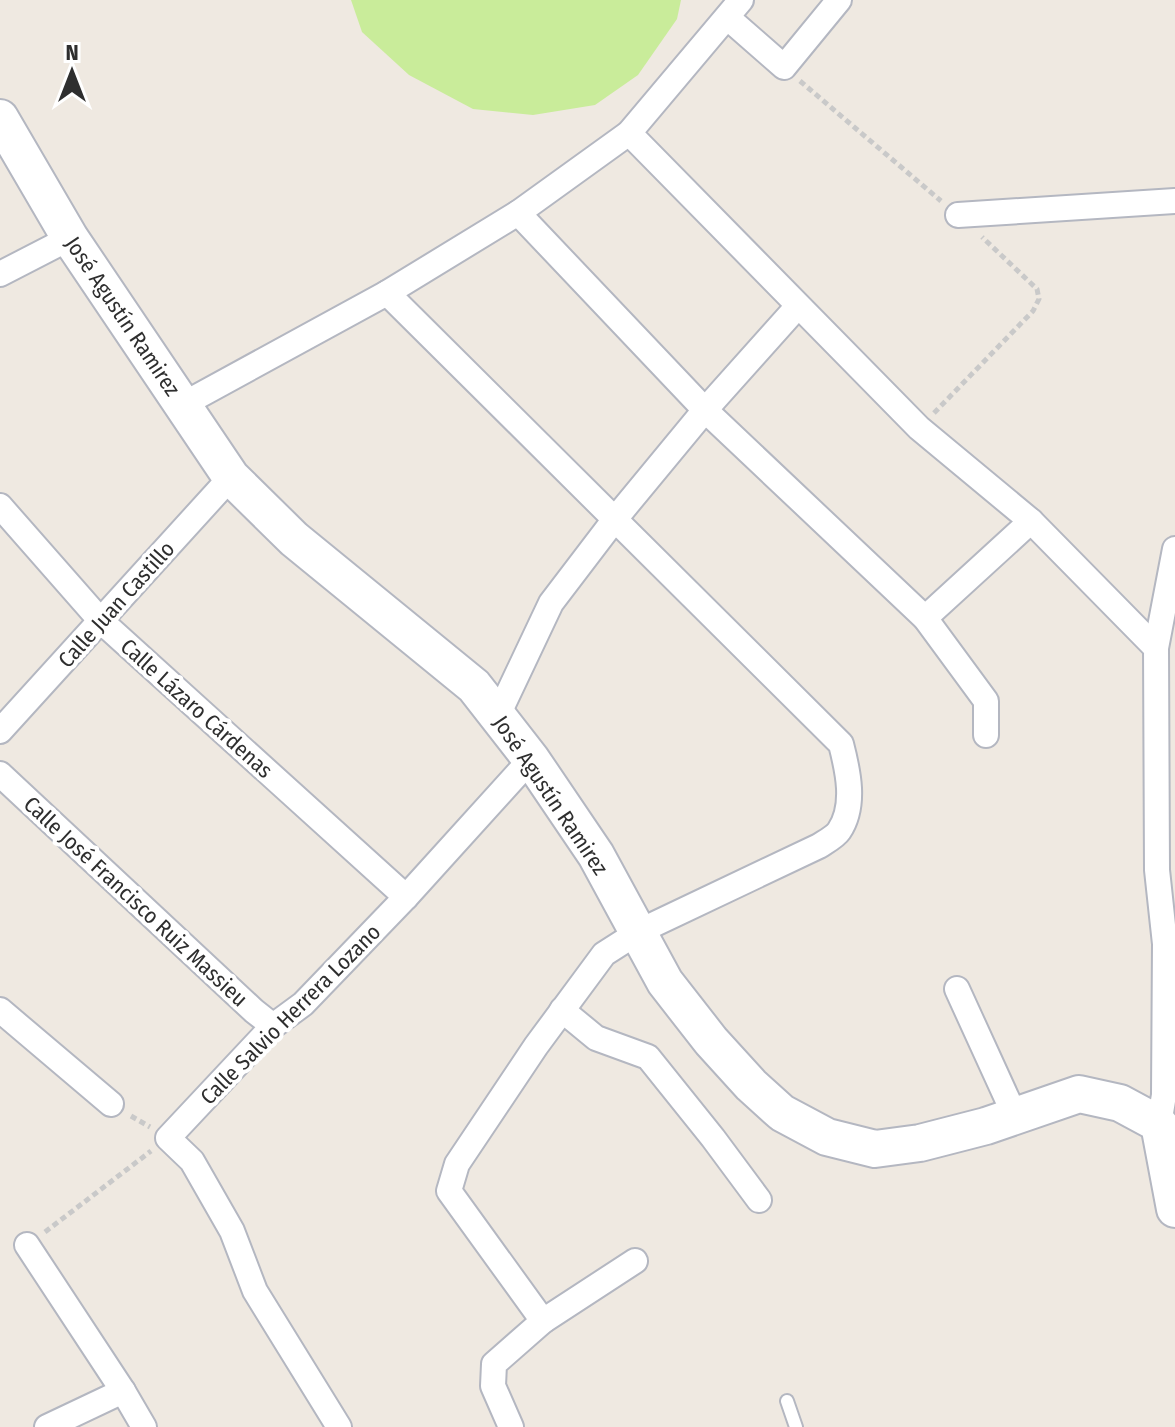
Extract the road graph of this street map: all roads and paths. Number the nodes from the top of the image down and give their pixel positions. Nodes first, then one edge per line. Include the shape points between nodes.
1 (839, 0) edge
2 (735, 9) edge
3 (784, 67) junction
4 (0, 118) edge
5 (629, 133) junction
6 (1175, 201) edge
7 (518, 213) junction
8 (958, 215) junction
9 (70, 238) junction
10 (0, 274) edge
11 (387, 293) junction
12 (798, 306) junction
13 (182, 405) junction
14 (705, 410) junction
15 (919, 428) junction
16 (231, 477) junction
17 (0, 506) edge
18 (615, 519) junction
19 (1031, 521) junction
20 (1175, 549) edge
21 (925, 618) junction
22 (101, 621) junction
23 (1156, 648) junction
24 (498, 715) junction
25 (0, 731) edge
26 (986, 735) dead end
27 (531, 759) junction
28 (0, 774) edge
29 (1166, 872) edge
30 (406, 897) junction
31 (640, 931) junction
32 (957, 989) dead end
33 (0, 1010) edge
34 (562, 1010) junction
35 (273, 1026) junction
36 (111, 1104) joint
37 (1015, 1116) junction
38 (1159, 1124) junction
39 (168, 1138) junction
40 (1172, 1172) edge
41 (759, 1200) dead end
42 (1175, 1209) edge
43 (27, 1245) joint
44 (635, 1261) dead end
45 (543, 1321) junction
46 (123, 1391) junction
47 (787, 1401) dead end
48 (47, 1427) edge
49 (144, 1427) edge
50 (339, 1427) edge
51 (511, 1427) edge
52 (796, 1427) edge

1 - 3 street
2 - 3 street
2 - 5 street
3 - 8 path
4 - 9 street, José Agustín Ramirez
5 - 7 street
5 - 12 street
6 - 8 street
7 - 11 street
7 - 14 street
8 - 15 path via 1037,289 1039,299
9 - 10 street
9 - 13 street, José Agustín Ramirez
11 - 13 street
11 - 18 street
12 - 14 street
12 - 15 street
13 - 16 street, José Agustín Ramirez
14 - 18 street
14 - 21 street
15 - 19 street
16 - 22 street, Calle Juan Castillo
16 - 24 street, José Agustín Ramirez via 294,539 474,686
17 - 22 street, Calle Lázaro Cárdenas
18 - 24 street via 551,603
18 - 31 street via 841,744 849,790 839,831 819,846
19 - 21 street
19 - 23 street
20 - 23 street
21 - 26 street via 986,701
22 - 25 street, Calle Juan Castillo
22 - 30 street, Calle Lázaro Cárdenas
23 - 29 street
24 - 27 street, José Agustín Ramirez
27 - 30 street, Calle Salvio Herrera Lozano
27 - 31 street, José Agustín Ramirez
28 - 35 street, Calle José Francisco Ruiz Massieu
29 - 38 street via 1164,1095
30 - 35 street, Calle Salvio Herrera Lozano via 303,1004
31 - 34 street via 604,954
31 - 37 street, José Agustín Ramirez via 665,982 711,1041 782,1113 827,1137 875,1149 920,1143
32 - 37 street
33 - 36 street
34 - 41 street via 596,1038 648,1057
34 - 45 street via 457,1164 449,1191
35 - 39 street, Calle Salvio Herrera Lozano
36 - 39 path
37 - 38 street, José Agustín Ramirez via 1079,1094 1120,1103
38 - 40 street
39 - 43 path
39 - 50 street via 192,1161 232,1231 255,1291
40 - 42 street
43 - 46 street
44 - 45 street
45 - 51 street via 494,1364 493,1386
46 - 48 street
46 - 49 street
47 - 52 lane

